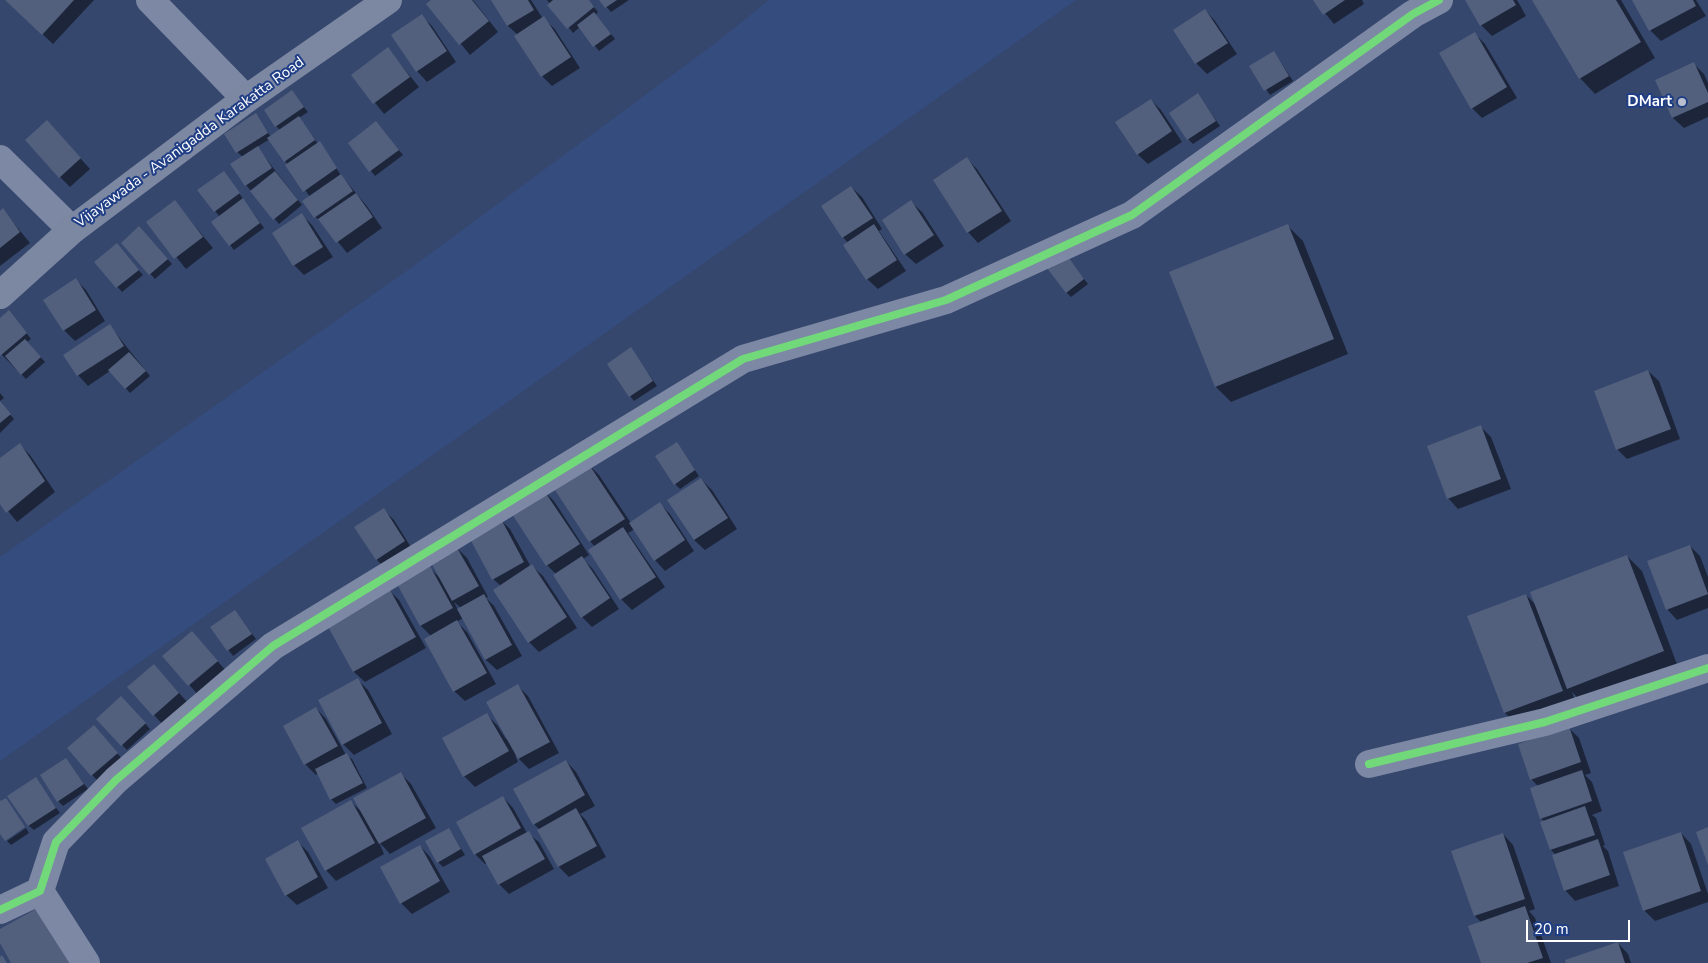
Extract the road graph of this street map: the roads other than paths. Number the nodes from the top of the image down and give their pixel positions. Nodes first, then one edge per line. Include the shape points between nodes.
1 (150, 0) edge
2 (388, 0) edge
3 (1440, 0) edge
4 (246, 99) junction
5 (0, 159) edge
6 (72, 230) junction
7 (0, 295) edge
8 (1708, 668) edge
9 (1369, 764) dead end
10 (40, 891) junction
11 (0, 910) edge
12 (86, 963) edge

1 - 4 street
2 - 4 main road, Vijayawada - Avanigadda Karakatta Road
3 - 10 street via 1413,14 1132,215 946,300 743,358 273,646 116,780 56,842
4 - 6 main road, Vijayawada - Avanigadda Karakatta Road
5 - 6 street
6 - 7 main road, Vijayawada - Avanigadda Karakatta Road
8 - 9 street via 1545,722
10 - 11 street
10 - 12 street

